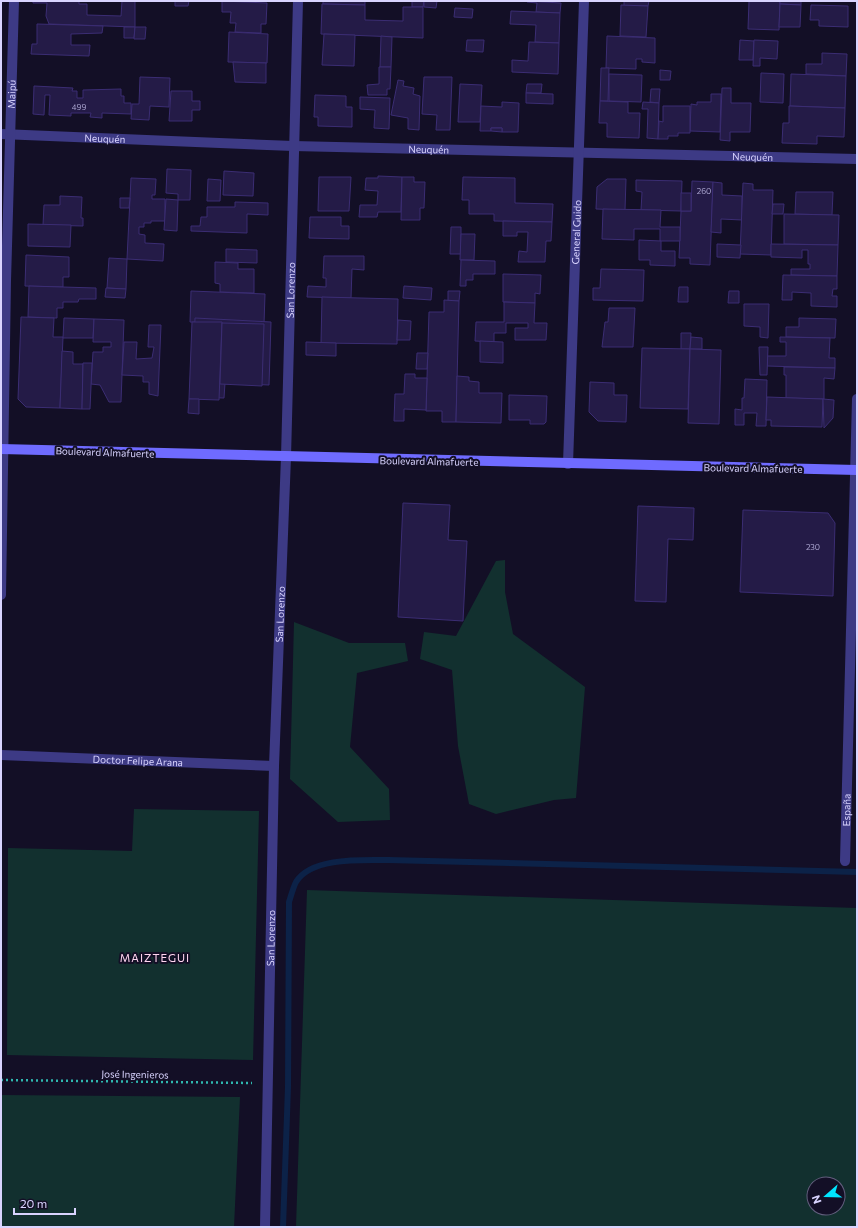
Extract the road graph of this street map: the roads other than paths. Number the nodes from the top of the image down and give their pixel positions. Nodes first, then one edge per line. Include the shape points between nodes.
1 (14, 1) edge
2 (298, 1) edge
3 (584, 1) edge
4 (5, 134) edge
5 (293, 146) junction
6 (577, 153) junction
7 (857, 160) edge
8 (4, 281) edge
9 (857, 399) edge
10 (2, 449) edge
11 (286, 457) junction
12 (568, 464) junction
13 (856, 470) edge
14 (1, 596) edge
15 (1, 755) edge
16 (274, 766) junction
17 (852, 775) edge
18 (845, 861) dead end
19 (265, 1227) edge

1 - 4 street, Maipú
2 - 5 street, San Lorenzo
3 - 6 street, General Guido
4 - 5 street, Neuquén
4 - 8 street, Maipú
5 - 6 street, Neuquén
5 - 11 street, San Lorenzo
6 - 7 street, Neuquén
6 - 12 street, General Guido
8 - 10 street, Maipú
9 - 13 street, España
10 - 11 main road, Boulevard Almafuerte
10 - 14 street, Maipú
11 - 12 main road, Boulevard Almafuerte
11 - 16 street, San Lorenzo
12 - 13 main road, Boulevard Almafuerte
13 - 17 street, España
15 - 16 street, Doctor Felipe Arana
16 - 19 street, San Lorenzo
17 - 18 street, España

